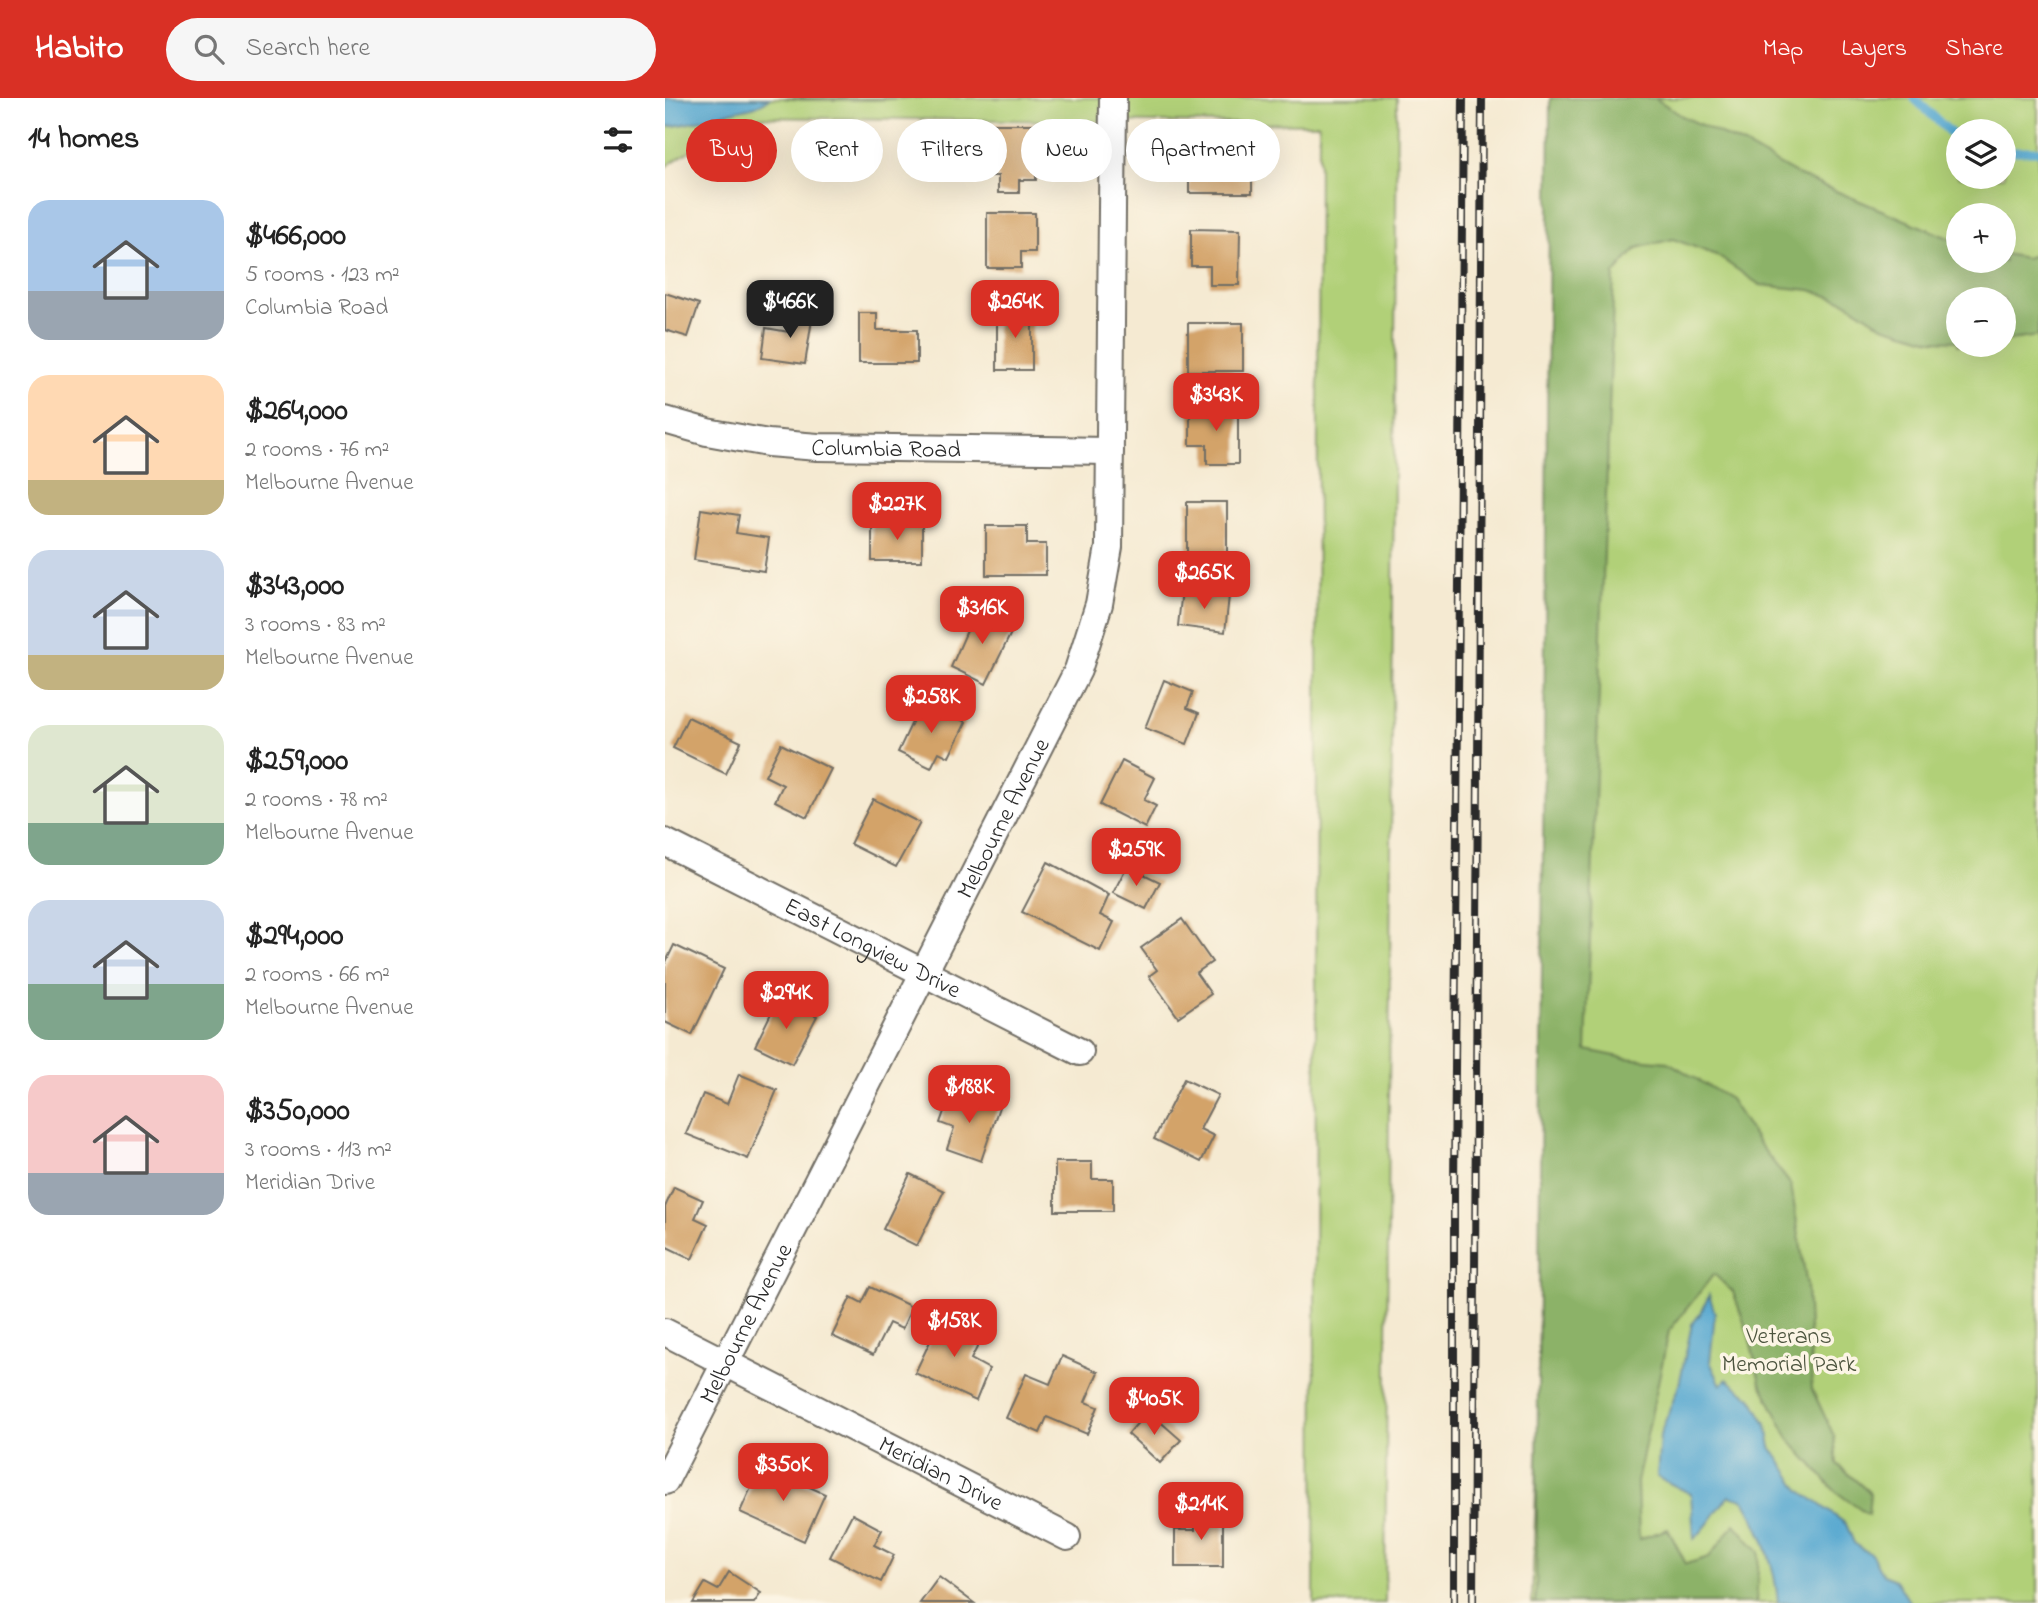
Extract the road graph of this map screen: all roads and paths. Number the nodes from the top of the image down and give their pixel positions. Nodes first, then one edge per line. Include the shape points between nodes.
1 (1113, 98) edge
2 (665, 419) edge
3 (1111, 451) junction
4 (665, 842) edge
5 (924, 973) junction
6 (1080, 1052) dead end
7 (665, 1332) edge
8 (725, 1363) junction
9 (665, 1481) edge
10 (1067, 1537) dead end

1 - 3 street, Melbourne Avenue
2 - 3 street, Columbia Road via 707,432 818,447
3 - 5 street, Melbourne Avenue via 1109,547 1099,604 1078,670
4 - 5 street, East Longview Drive
5 - 6 street, East Longview Drive
5 - 8 street, Melbourne Avenue
7 - 8 street, Meridian Drive
8 - 9 street, Melbourne Avenue
8 - 10 street, Meridian Drive

